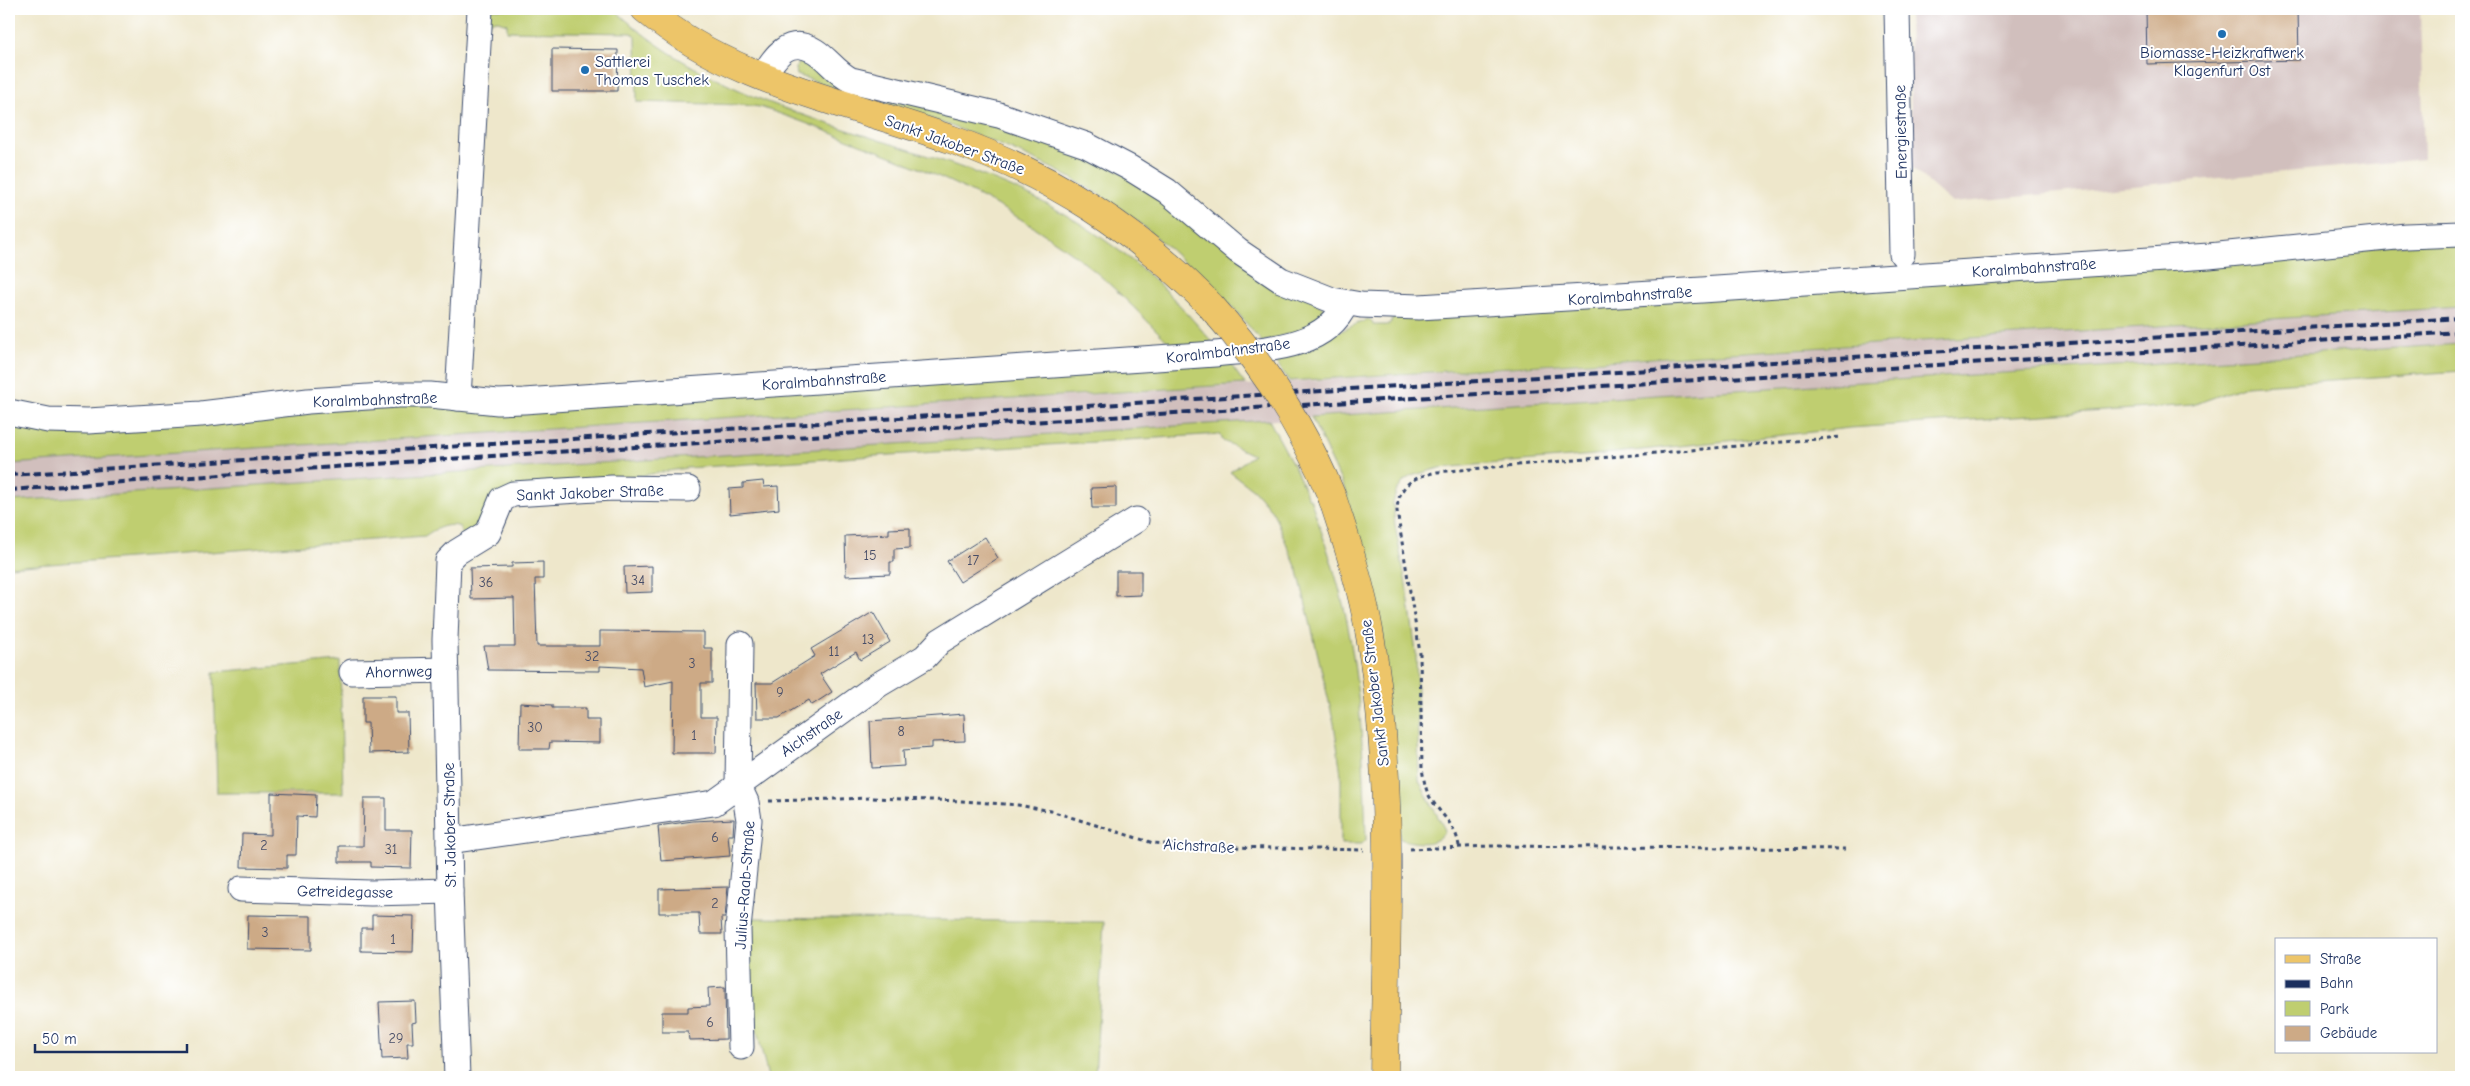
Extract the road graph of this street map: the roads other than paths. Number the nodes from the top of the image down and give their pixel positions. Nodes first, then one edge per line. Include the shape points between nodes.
1 (480, 9) edge
2 (645, 9) edge
3 (1897, 9) edge
4 (763, 76) junction
5 (2461, 234) edge
6 (1902, 254) dead end
7 (1346, 303) junction
8 (458, 398) junction
9 (9, 412) edge
10 (688, 489) dead end
11 (1136, 520) dead end
12 (446, 573) joint
13 (740, 644) dead end
14 (446, 670) junction
15 (352, 672) dead end
16 (742, 793) junction
17 (449, 841) junction
18 (241, 889) dead end
19 (450, 891) junction
20 (741, 1047) dead end
21 (457, 1077) edge
22 (1384, 1077) edge

1 - 8 street
2 - 4 main road, Sankt Jakober Straße via 691,41
3 - 6 street, Energiestraße
4 - 7 street via 782,50 805,48 814,50 851,80 972,107 1060,134 1110,156 1150,180 1273,275
4 - 22 main road, Sankt Jakober Straße, bridge via 952,139 1010,162 1098,210 1140,240 1211,306 1259,364 1284,402 1332,497 1357,578 1374,658 1383,753 1386,850
5 - 7 street, Koralmbahnstraße via 2406,236 2209,256 1557,299 1398,307
7 - 8 street, Koralmbahnstraße via 1341,315 1330,326 1296,343 1215,354 542,400 498,402
8 - 9 street, Koralmbahnstraße via 414,395 308,401 201,414 88,421 48,420
10 - 12 street, Sankt Jakober Straße via 612,488 513,494 502,499 488,533 448,561
11 - 16 street, Aichstraße via 940,641 925,657 878,685
12 - 14 street, St. Jakober Straße
13 - 16 street, Julius-Raab-Straße
14 - 15 street, Ahornweg
14 - 17 street, St. Jakober Straße
16 - 17 street, Aichstraße via 714,803
16 - 20 street, Julius-Raab-Straße via 750,820 738,929
17 - 19 street, St. Jakober Straße
18 - 19 street, Getreidegasse via 371,893
19 - 21 street, St. Jakober Straße

